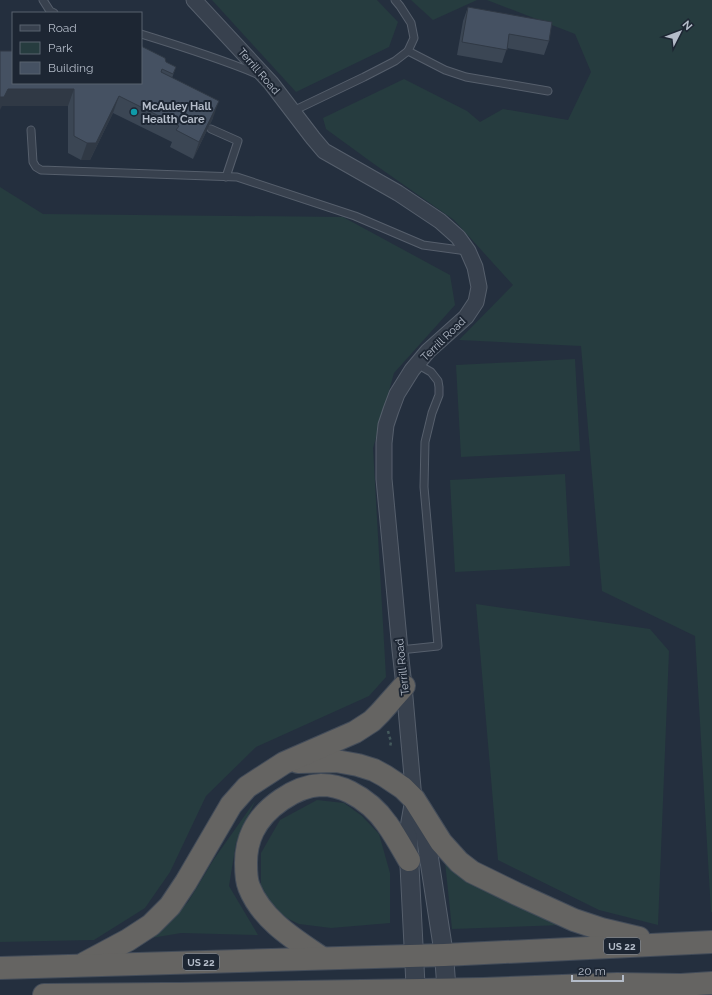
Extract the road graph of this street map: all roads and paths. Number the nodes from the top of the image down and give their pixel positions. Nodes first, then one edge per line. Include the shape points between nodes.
1 (43, 0) edge
2 (194, 0) edge
3 (395, 0) edge
4 (52, 12) edge
5 (142, 34) edge
6 (408, 51) junction
7 (266, 77) junction
8 (548, 91) dead end
9 (293, 111) junction
10 (211, 129) edge
11 (31, 130) dead end
12 (226, 177) junction
13 (468, 251) junction
14 (417, 364) junction
15 (400, 650) junction
16 (404, 686) junction
17 (284, 763) junction
18 (414, 799) junction
19 (409, 860) junction
20 (712, 942) edge
21 (664, 944) junction
22 (444, 955) junction
23 (414, 956) junction
24 (322, 958) junction
25 (79, 966) junction
26 (0, 968) edge
27 (712, 983) edge
28 (447, 992) edge
29 (491, 992) edge
30 (415, 993) edge
31 (163, 994) edge
32 (279, 994) edge
33 (44, 995) edge
34 (55, 995) edge

1 - 4 lane
2 - 7 street, Terrill Road
3 - 6 lane via 411,23 414,38
5 - 7 lane
6 - 8 lane via 445,70 466,77
6 - 9 lane via 395,61
7 - 9 street, Terrill Road
9 - 13 street, Terrill Road via 324,151 398,193 440,221 458,237
10 - 12 lane via 238,140
11 - 12 lane via 33,162 41,170
12 - 13 lane via 238,177 356,216 423,245
13 - 14 street, Terrill Road via 480,287 476,302 466,317
14 - 15 street, Terrill Road via 397,394 386,425 384,442 384,479
14 - 15 lane via 435,376 439,387 425,442 424,488 438,646
15 - 16 street, Terrill Road
16 - 17 highway via 372,721 355,732
16 - 18 street, Terrill Road
17 - 18 highway via 336,761 358,765 385,776
17 - 25 highway via 247,787 231,804 186,882 170,906 151,925
18 - 19 street, Terrill Road via 408,836
18 - 21 highway via 441,842 472,872 574,920
18 - 22 street, Terrill Road via 425,832
19 - 23 street, Terrill Road
19 - 24 highway via 387,823 376,811 363,800 338,787 322,785 307,788 277,803 263,816 253,831 246,850 248,887 258,904 287,935
20 - 21 highway, US 22
21 - 22 highway, US 22
22 - 23 highway, US 22
22 - 28 street, Terrill Road
23 - 24 highway, US 22
23 - 30 street, Terrill Road
24 - 25 highway, US 22
25 - 26 highway, US 22
27 - 29 highway
28 - 29 highway
28 - 30 highway
30 - 32 highway
31 - 32 highway
31 - 34 highway
33 - 34 highway

